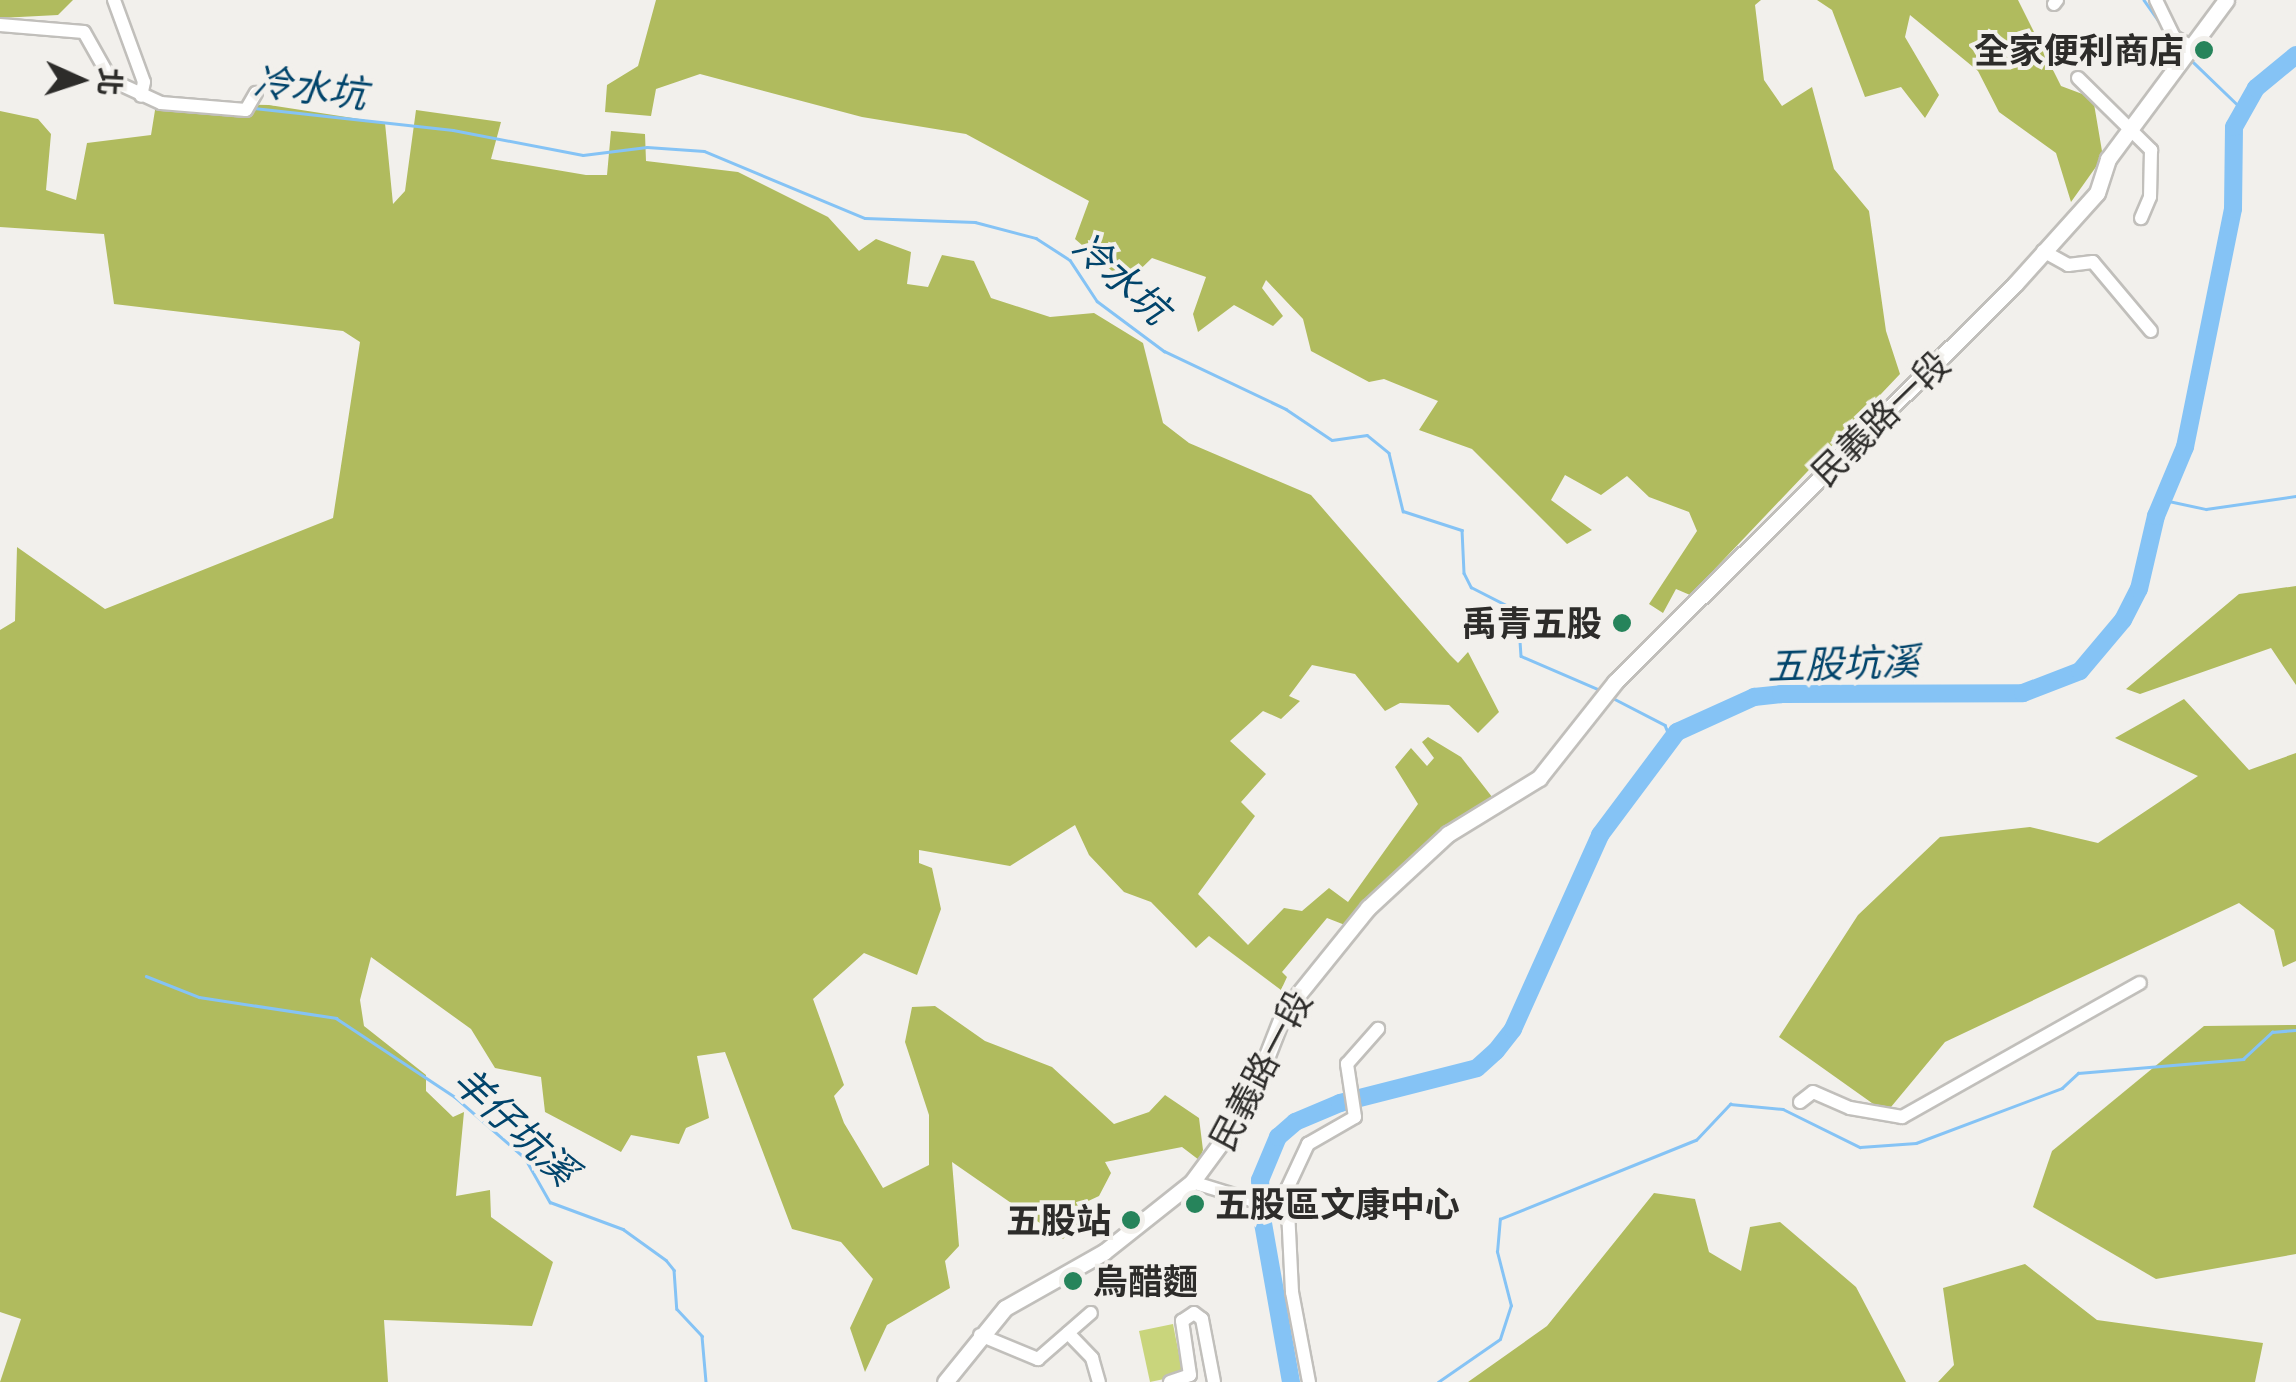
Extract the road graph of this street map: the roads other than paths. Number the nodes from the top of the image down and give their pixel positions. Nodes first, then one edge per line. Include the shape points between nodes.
1 (114, 0) edge
2 (2156, 0) edge
3 (2226, 0) edge
4 (0, 25) edge
5 (2186, 54) junction
6 (2078, 78) dead end
7 (142, 96) junction
8 (250, 102) dead end
9 (2130, 129) junction
10 (2141, 218) dead end
11 (2043, 251) junction
12 (2151, 330) dead end
13 (2140, 984) dead end
14 (1378, 1029) dead end
15 (1800, 1102) dead end
16 (1192, 1182) junction
17 (1284, 1195) junction
18 (1091, 1313) dead end
19 (1068, 1334) junction
20 (980, 1335) junction
21 (1191, 1378) edge
22 (945, 1382) edge
23 (1099, 1382) edge
24 (1170, 1382) edge
25 (1214, 1382) edge
26 (1309, 1382) edge

1 - 7 street via 144,82
2 - 5 street
3 - 5 main road, 民義路一段
4 - 7 street via 84,32 111,80
5 - 9 main road, 民義路一段
6 - 9 street
7 - 8 street via 180,106
9 - 10 street via 2151,150 2150,198
9 - 11 main road, 民義路一段 via 2108,160 2097,193
11 - 12 street via 2068,265 2093,262
11 - 16 main road, 民義路一段 via 1605,694 1539,778 1418,858 1284,1012 1246,1109
13 - 15 street via 1902,1116 1850,1108 1813,1092
14 - 17 street via 1347,1064 1355,1117 1308,1144
16 - 17 street via 1251,1200
16 - 20 main road, 民義路一段 via 1104,1252 1024,1292
17 - 26 street
18 - 19 street
19 - 20 street via 1038,1359
19 - 23 street via 1092,1358
20 - 22 main road, 民義路一段
21 - 24 street
21 - 25 street via 1182,1321 1194,1314 1202,1319

